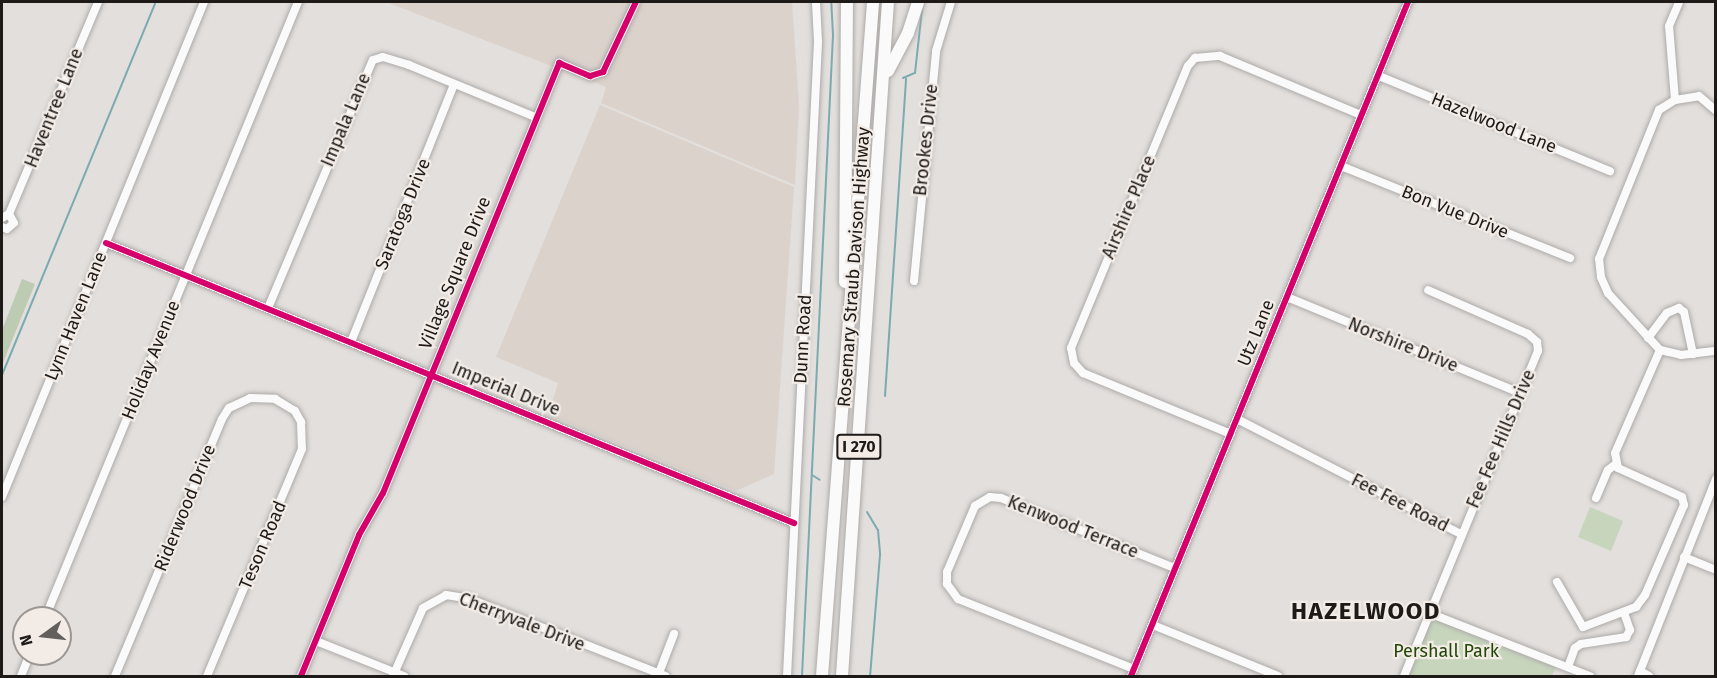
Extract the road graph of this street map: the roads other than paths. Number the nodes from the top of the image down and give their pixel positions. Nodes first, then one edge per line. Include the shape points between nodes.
1 (98, 2) edge
2 (204, 2) edge
3 (298, 2) edge
4 (636, 2) edge
5 (816, 2) edge
6 (847, 2) edge
7 (873, 2) edge
8 (888, 2) edge
9 (918, 2) edge
10 (951, 2) edge
11 (1408, 2) edge
12 (1679, 2) edge
13 (886, 74) junction
14 (1378, 76) junction
15 (454, 85) junction
16 (1675, 100) junction
17 (1716, 111) edge
18 (1361, 115) junction
19 (535, 117) junction
20 (1341, 166) junction
21 (1610, 171) dead end
22 (5, 216) edge
23 (2, 227) edge
24 (106, 243) junction
25 (1570, 258) dead end
26 (186, 274) junction
27 (914, 281) dead end
28 (1428, 290) dead end
29 (1287, 297) junction
30 (268, 308) junction
31 (1648, 338) junction
32 (351, 342) junction
33 (1660, 350) junction
34 (1716, 351) edge
35 (846, 354) junction
36 (1693, 354) junction
37 (429, 374) junction
38 (1520, 393) junction
39 (296, 411) joint
40 (1237, 418) junction
41 (1231, 434) junction
42 (1616, 464) junction
43 (1716, 479) edge
44 (2, 497) edge
45 (1596, 498) dead end
46 (794, 523) junction
47 (1461, 534) junction
48 (1684, 557) junction
49 (1174, 568) junction
50 (1716, 570) edge
51 (1557, 582) dead end
52 (50, 606) edge
53 (1430, 613) junction
54 (1624, 613) junction
55 (1153, 625) junction
56 (674, 634) dead end
57 (316, 641) junction
58 (1568, 667) junction
59 (1132, 673) edge
60 (394, 674) edge
61 (1639, 674) edge
62 (662, 675) edge
63 (115, 676) edge
64 (207, 676) edge
65 (301, 676) edge
66 (404, 676) edge
67 (788, 676) edge
68 (822, 676) edge
69 (842, 676) edge
70 (1278, 676) edge
71 (1404, 676) edge
72 (1590, 676) edge
73 (1649, 676) edge

1 - 22 street, Haventree Lane
2 - 24 street, Lynn Haven Lane
3 - 26 street, Holiday Avenue
4 - 19 street, Village Square Drive via 609,67 590,76 559,63
5 - 46 street, Dunn Road via 818,42
6 - 35 highway
7 - 35 highway, Rosemary Straub Davison Highway / I 270
8 - 13 highway, Rosemary Straub Davison Highway / I 270
9 - 13 highway via 908,33
10 - 27 street, Brookes Drive via 936,51
11 - 14 street, Utz Lane
12 - 16 street via 1669,26
13 - 69 highway, Rosemary Straub Davison Highway / I 270
14 - 18 street, Utz Lane
14 - 21 street, Hazelwood Lane
15 - 19 street, Impala Lane
15 - 30 street, Impala Lane via 395,60 373,60
15 - 32 street, Saratoga Drive
16 - 17 street via 1699,96
16 - 31 street via 1659,111 1651,124 1599,259 1608,293
18 - 20 street, Utz Lane
18 - 41 street, Airshire Place via 1220,57 1195,58 1188,66 1071,348 1074,363 1083,373
19 - 37 street, Village Square Drive
20 - 25 street, Bon Vue Drive
20 - 29 street, Utz Lane
22 - 23 street, Haventree Lane via 14,223 7,229
24 - 26 street, Imperial Drive
24 - 44 street, Lynn Haven Lane
26 - 30 street, Imperial Drive
26 - 52 street, Holiday Avenue
28 - 38 street, Fee Fee Hills Drive via 1528,334 1537,342 1538,351
29 - 38 street, Norshire Drive
29 - 40 street, Utz Lane
30 - 32 street, Imperial Drive
31 - 33 street
31 - 36 street via 1667,313 1678,308 1684,312
32 - 37 street, Imperial Drive
33 - 36 street
33 - 42 street via 1615,453
34 - 36 street
35 - 68 highway, Rosemary Straub Davison Highway / I 270
37 - 46 street, Imperial Drive
37 - 57 street, Village Square Drive via 382,493 359,535
38 - 47 street, Fee Fee Hills Drive
39 - 63 street, Riderwood Drive via 276,399 261,396 229,408
39 - 64 street, Teson Road via 301,422 302,449
40 - 41 street, Utz Lane
40 - 47 street, Fee Fee Road
41 - 49 street, Utz Lane
42 - 45 street via 1608,470
42 - 54 street via 1677,493 1684,505 1645,595 1636,607
43 - 48 street
46 - 67 street, Dunn Road
47 - 53 street, Fee Fee Road
48 - 50 street
48 - 61 street
49 - 55 street, Utz Lane
49 - 59 street, Kenwood Terrace via 1001,498 990,497 975,506 947,572 947,584 958,599
51 - 54 street via 1583,627
53 - 58 street
53 - 71 street
54 - 58 street via 1630,630 1626,637 1581,644 1575,648
55 - 59 street, Utz Lane
55 - 70 street
56 - 62 street
57 - 60 street
57 - 65 street, Village Square Drive
58 - 72 street
60 - 62 street, Cherryvale Drive via 423,608 446,595 470,599
60 - 66 street
61 - 73 street

